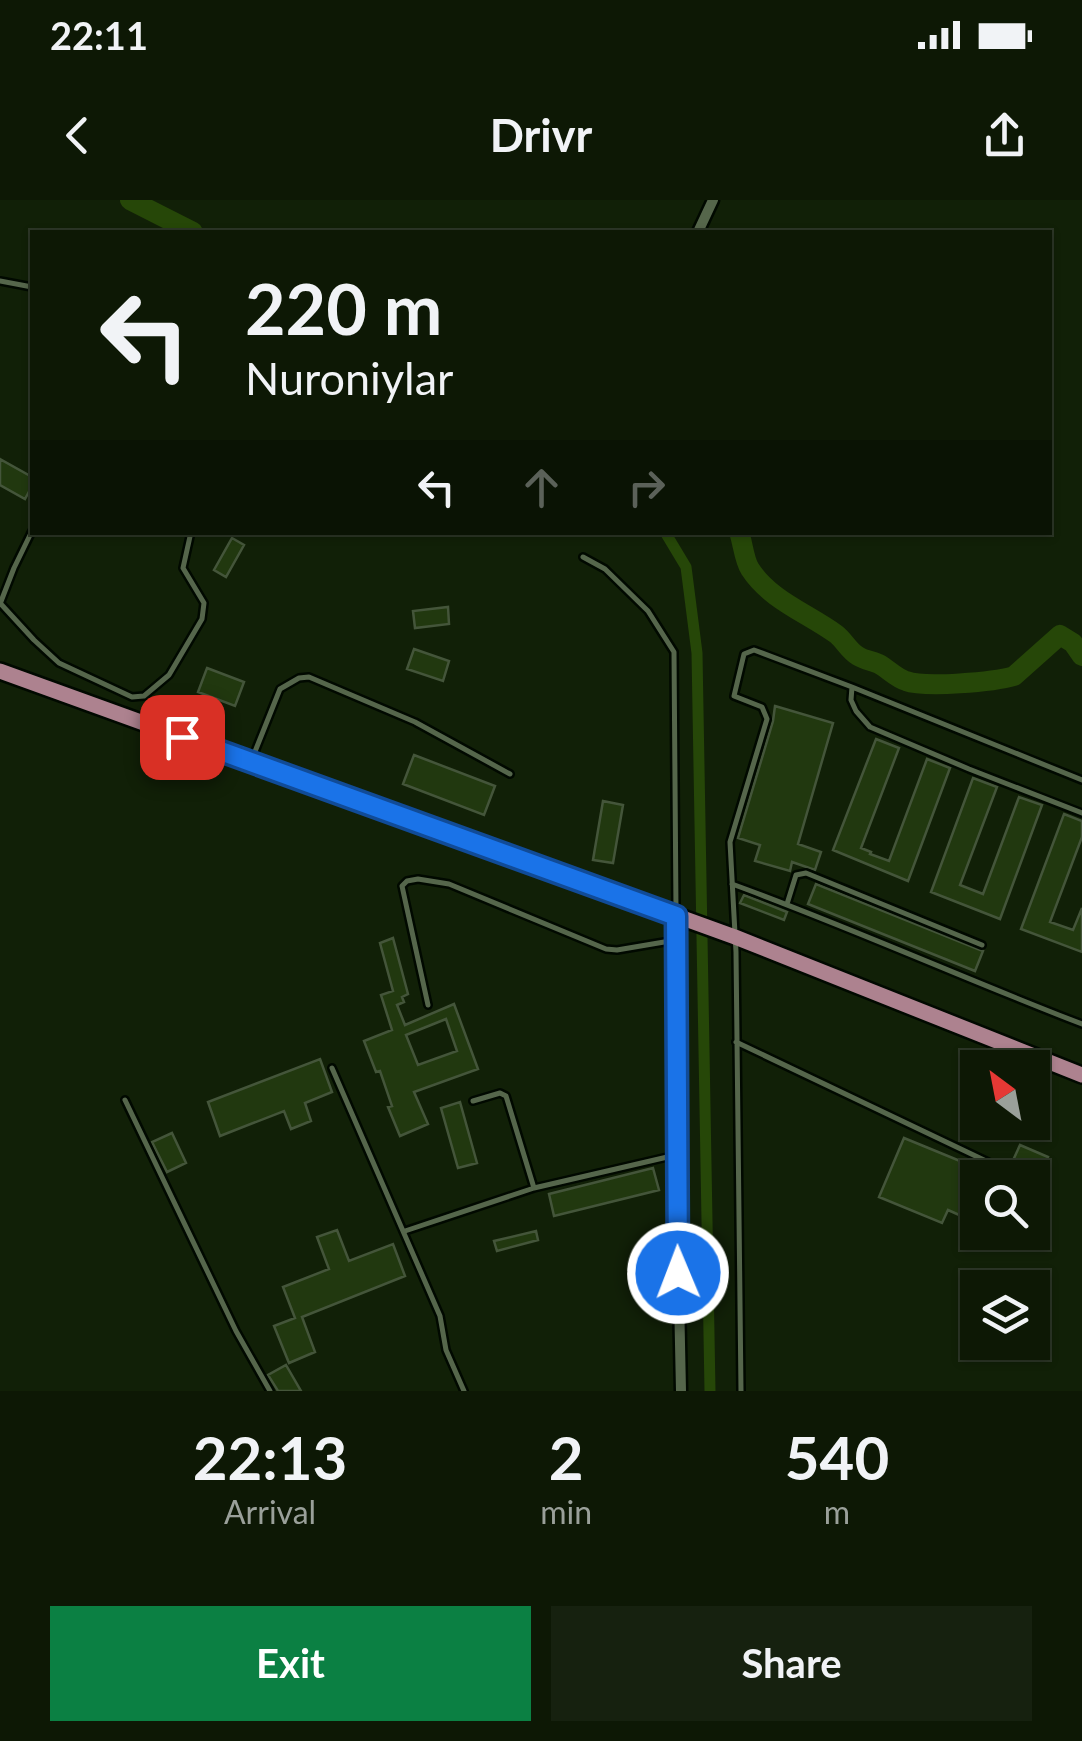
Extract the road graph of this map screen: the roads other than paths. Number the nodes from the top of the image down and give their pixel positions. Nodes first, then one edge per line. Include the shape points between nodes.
1 (713, 200) edge
2 (699, 230) edge
3 (0, 281) edge
4 (30, 288) edge
5 (30, 535) edge
6 (190, 535) edge
7 (583, 557) dead end
8 (0, 604) edge
9 (0, 671) edge
10 (852, 686) junction
11 (250, 762) junction
12 (510, 774) dead end
13 (1082, 780) edge
14 (1082, 813) edge
15 (732, 884) junction
16 (787, 904) junction
17 (676, 916) junction
18 (734, 938) junction
19 (676, 940) junction
20 (982, 945) dead end
21 (428, 1005) dead end
22 (1082, 1024) edge
23 (736, 1042) junction
24 (332, 1068) dead end
25 (1082, 1075) edge
26 (125, 1100) dead end
27 (473, 1101) dead end
28 (676, 1155) junction
29 (984, 1160) edge
30 (534, 1188) junction
31 (405, 1231) junction
32 (270, 1391) edge
33 (464, 1391) edge
34 (681, 1391) edge
35 (741, 1391) edge

1 - 2 street
3 - 4 lane
5 - 8 lane
6 - 8 lane via 183,568 204,604 202,620 169,675 144,696 132,697 59,663
7 - 17 lane via 648,610 674,652
9 - 11 main road
10 - 13 lane
10 - 14 lane via 856,711 870,728
10 - 15 lane via 754,650 744,654 734,696 762,706 767,718 730,842
11 - 12 lane via 280,689 309,677 415,722
11 - 17 main road
15 - 16 lane
15 - 18 lane
16 - 20 lane via 796,875 806,873
16 - 22 lane
17 - 18 main road
17 - 19 street
18 - 23 lane
18 - 25 main road
19 - 21 lane via 606,949 448,884 418,879 402,886
19 - 28 street
23 - 29 lane
23 - 35 lane
24 - 31 lane
26 - 32 lane
27 - 30 lane via 506,1096
28 - 30 lane
28 - 34 street
30 - 31 lane
31 - 33 lane

